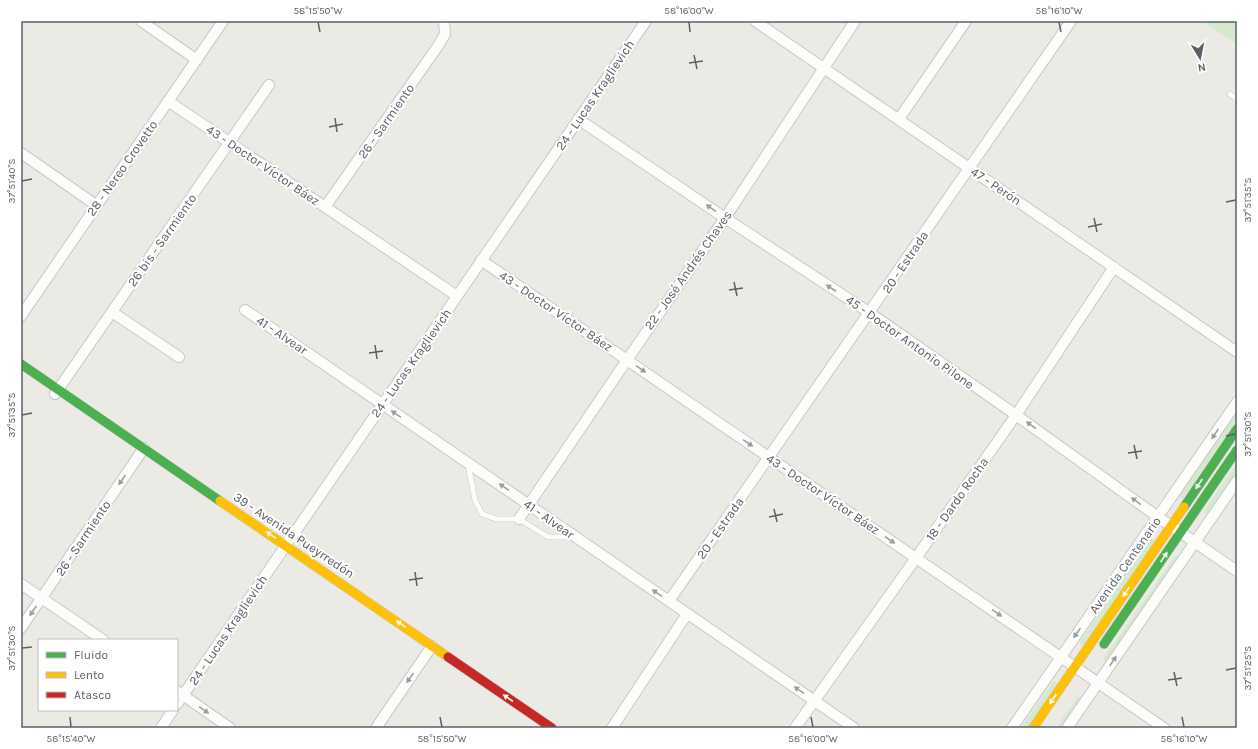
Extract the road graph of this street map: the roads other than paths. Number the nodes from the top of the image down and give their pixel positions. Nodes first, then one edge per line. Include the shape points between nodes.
1 (140, 21) edge
2 (223, 21) edge
3 (646, 21) edge
4 (756, 21) edge
5 (855, 21) edge
6 (966, 21) edge
7 (445, 22) edge
8 (1067, 22) edge
9 (197, 60) junction
10 (824, 68) junction
11 (269, 85) dead end
12 (1230, 94) dead end
13 (1237, 99) edge
14 (168, 101) junction
15 (578, 119) junction
16 (899, 119) junction
17 (229, 142) junction
18 (21, 153) edge
19 (969, 168) junction
20 (96, 205) junction
21 (325, 207) junction
22 (725, 218) junction
23 (481, 260) junction
24 (1114, 267) junction
25 (457, 296) junction
26 (245, 310) dead end
27 (112, 312) junction
28 (870, 313) junction
29 (21, 316) edge
30 (1237, 352) edge
31 (179, 357) dead end
32 (627, 360) junction
33 (21, 364) edge
34 (21, 372) edge
35 (56, 392) junction
36 (1237, 402) edge
37 (383, 404) junction
38 (1016, 415) junction
39 (1237, 429) edge
40 (1237, 450) edge
41 (142, 451) junction
42 (769, 457) junction
43 (468, 463) junction
44 (1237, 481) edge
45 (529, 505) junction
46 (1158, 517) junction
47 (519, 519) junction
48 (1171, 526) junction
49 (1180, 533) junction
50 (576, 537) junction
51 (1195, 542) junction
52 (284, 549) junction
53 (916, 558) junction
54 (1237, 572) edge
55 (21, 584) edge
56 (41, 598) junction
57 (669, 601) junction
58 (687, 614) junction
59 (21, 628) edge
60 (101, 639) edge
61 (430, 649) junction
62 (1097, 654) dead end
63 (1060, 657) junction
64 (1075, 667) junction
65 (1098, 683) junction
66 (179, 697) edge
67 (814, 701) junction
68 (172, 711) edge
69 (160, 728) edge
70 (230, 728) edge
71 (376, 728) edge
72 (539, 728) edge
73 (552, 728) edge
74 (612, 728) edge
75 (796, 728) edge
76 (854, 728) edge
77 (1012, 728) edge
78 (1033, 728) edge
79 (1067, 728) edge
80 (1164, 728) edge

1 - 9 street
2 - 9 street, 28 - Nereo Crovetto
3 - 15 street, 24 - Lucas Kraglievich
4 - 10 street, 47 - Perón
5 - 10 street, 22 - José Andrés Chaves
6 - 16 street
7 - 21 street, 26 - Sarmiento via 445,34 438,46
8 - 19 street, 20 - Estrada
9 - 14 street, 28 - Nereo Crovetto
10 - 16 street, 47 - Perón
10 - 22 street, 22 - José Andrés Chaves
11 - 17 street, 26 bis - Sarmiento
12 - 13 lane
14 - 17 street, 43 - Doctor Víctor Báez
14 - 20 street, 28 - Nereo Crovetto
22 -> 15 street, 45 - Doctor Antonio Pilone
15 - 23 street, 24 - Lucas Kraglievich
16 - 19 street, 47 - Perón
17 - 21 street, 43 - Doctor Víctor Báez
17 - 27 street, 26 bis - Sarmiento
18 - 20 street
19 - 24 street, 47 - Perón
19 - 28 street, 20 - Estrada
20 - 29 street, 28 - Nereo Crovetto
21 - 25 street, 43 - Doctor Víctor Báez
28 -> 22 street, 45 - Doctor Antonio Pilone
22 - 32 street, 22 - José Andrés Chaves
23 - 25 street, 24 - Lucas Kraglievich
23 - 32 street, 43 - Doctor Víctor Báez
24 - 30 street, 47 - Perón
24 - 38 street, 18 - Dardo Rocha
25 - 37 street, 24 - Lucas Kraglievich
26 - 37 street, 41 - Alvear
27 - 31 street
27 - 35 street, 26 bis - Sarmiento
28 - 38 street, 45 - Doctor Antonio Pilone
28 - 42 street, 20 - Estrada
32 -> 42 street, 43 - Doctor Víctor Báez
32 - 45 street, 22 - José Andrés Chaves
33 - 35 street, 39 - Avenida Pueyrredón
34 - 35 street, 39 - Avenida Pueyrredón
35 - 41 street, 39 - Avenida Pueyrredón
36 -> 46 street, Avenida Centenario
43 -> 37 street, 41 - Alvear
37 - 52 street, 24 - Lucas Kraglievich
46 -> 38 street, 45 - Doctor Antonio Pilone
38 - 53 street, 18 - Dardo Rocha
39 -> 48 street, Avenida Centenario
40 - 49 street, Avenida Centenario
41 - 52 street, 39 - Avenida Pueyrredón
41 -> 56 street, 26 - Sarmiento
42 -> 53 street, 43 - Doctor Víctor Báez
42 - 57 street, 20 - Estrada
45 -> 43 street, 41 - Alvear
43 - 47 lane via 475,500 482,514 496,519
44 - 51 street
45 - 47 street, 22 - José Andrés Chaves
45 - 50 street, 41 - Alvear
46 - 48 street, 45 - Doctor Antonio Pilone
46 -> 63 street, Avenida Centenario
47 - 50 lane via 548,537
48 - 49 street, 45 - Doctor Antonio Pilone
48 -> 64 street, Avenida Centenario
49 - 51 street, 45 - Doctor Antonio Pilone
62 -> 49 street, Avenida Centenario
57 -> 50 street, 41 - Alvear
51 - 54 street, 45 - Doctor Antonio Pilone
65 -> 51 street
52 - 61 street, 39 - Avenida Pueyrredón
52 - 66 street, 24 - Lucas Kraglievich
53 -> 63 street, 43 - Doctor Víctor Báez
53 - 67 street, 18 - Dardo Rocha
55 - 56 street
56 -> 59 street, 26 - Sarmiento
56 - 60 street
57 - 58 street, 41 - Alvear
67 -> 58 street, 41 - Alvear
58 - 74 street
61 -> 71 street
61 - 72 street, 39 - Avenida Pueyrredón
73 -> 61 street, 39 - Avenida Pueyrredón
63 - 64 street, 43 - Doctor Víctor Báez
63 - 77 street, Avenida Centenario
64 - 65 street, 43 - Doctor Víctor Báez
64 -> 78 street, Avenida Centenario
65 - 79 street
65 - 80 street, 43 - Doctor Víctor Báez
66 -> 70 street
67 - 75 street, 18 - Dardo Rocha
67 - 76 street, 41 - Alvear
68 - 69 street

